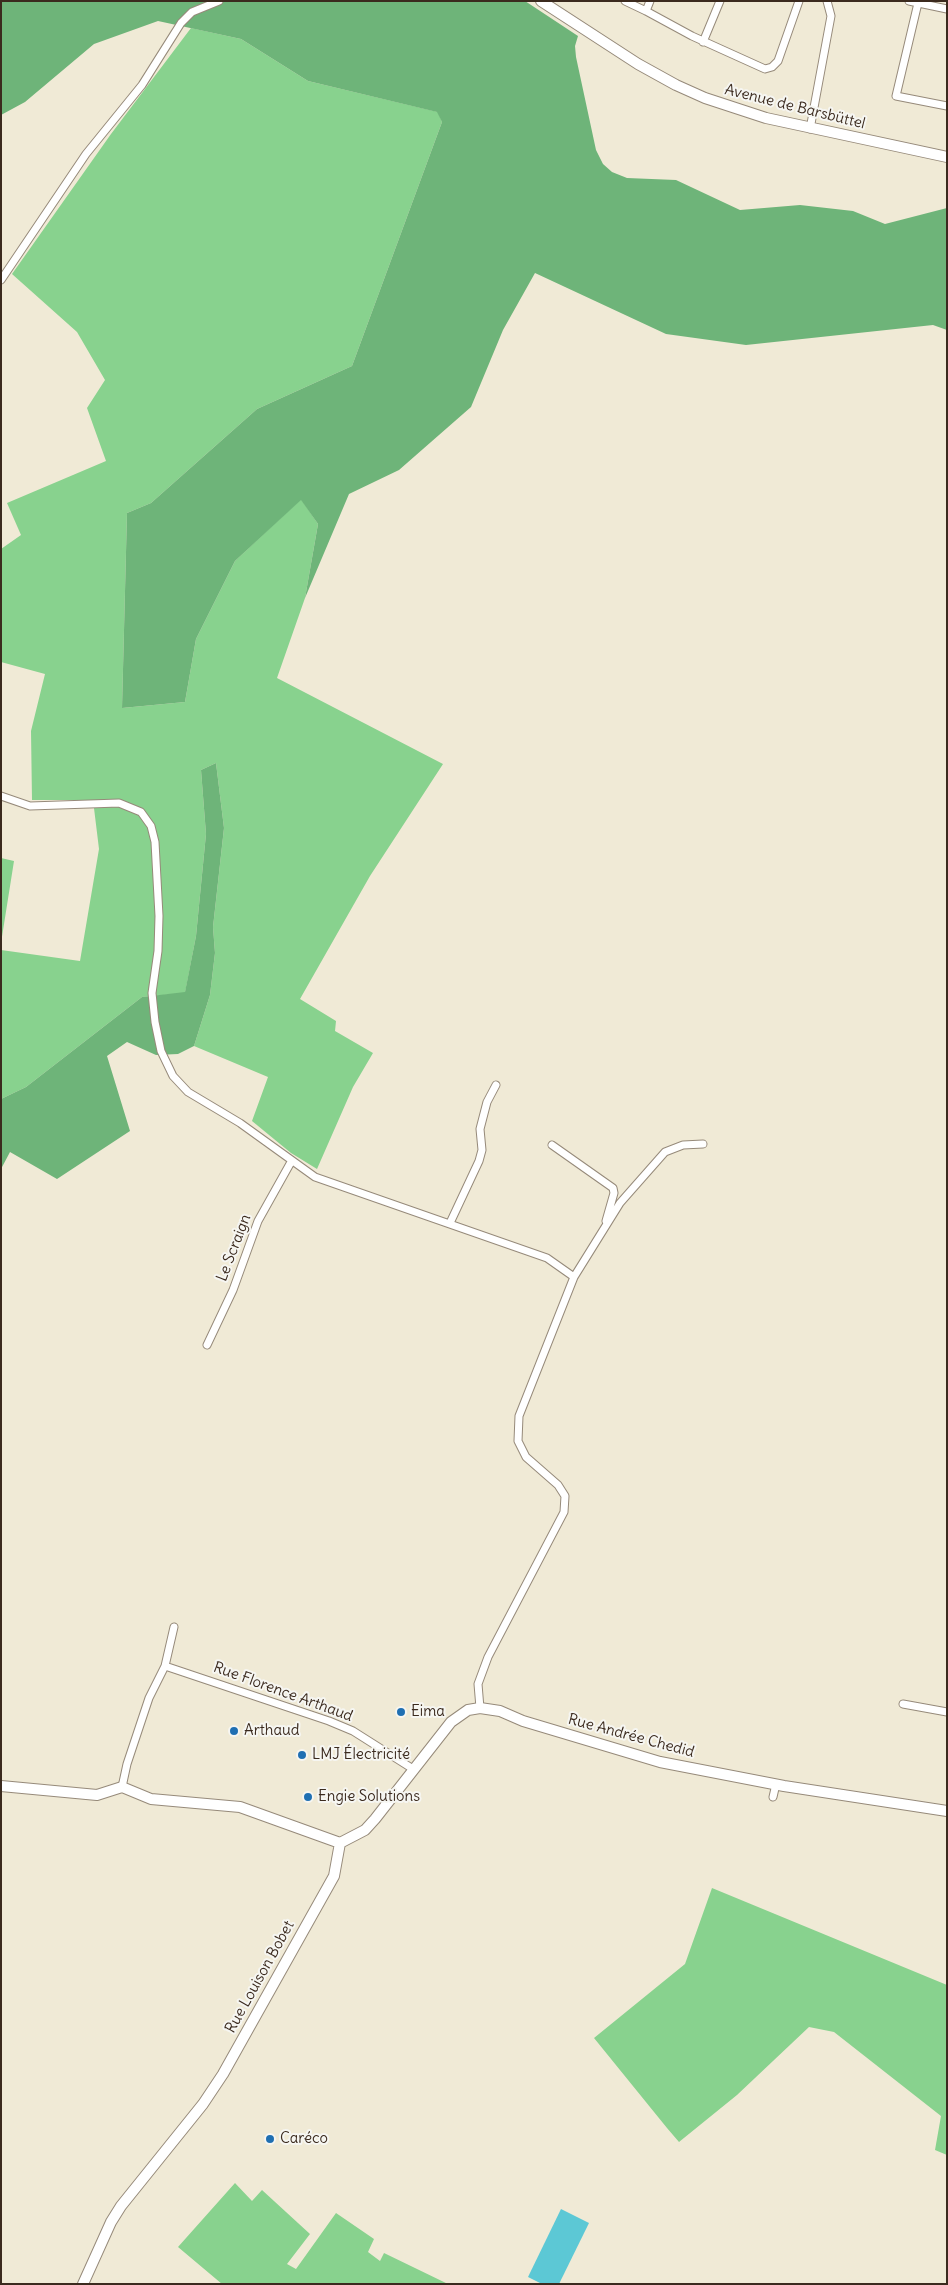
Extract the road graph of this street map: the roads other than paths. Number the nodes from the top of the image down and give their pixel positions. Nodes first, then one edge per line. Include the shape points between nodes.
1 (219, 1) edge
2 (541, 1) edge
3 (625, 1) edge
4 (650, 1) edge
5 (720, 1) edge
6 (799, 1) edge
7 (827, 1) edge
8 (909, 1) edge
9 (918, 4) junction
10 (947, 9) edge
11 (646, 11) junction
12 (703, 42) junction
13 (947, 106) edge
14 (810, 129) junction
15 (947, 157) edge
16 (1, 280) edge
17 (1, 796) edge
18 (496, 1085) dead end
19 (702, 1144) dead end
20 (552, 1145) dead end
21 (292, 1162) junction
22 (450, 1223) junction
23 (606, 1227) junction
24 (574, 1277) junction
25 (206, 1346) dead end
26 (174, 1627) dead end
27 (165, 1666) junction
28 (903, 1704) dead end
29 (480, 1708) junction
30 (947, 1712) edge
31 (413, 1770) junction
32 (776, 1784) junction
33 (1, 1786) edge
34 (122, 1787) junction
35 (773, 1797) dead end
36 (947, 1811) edge
37 (340, 1843) junction
38 (83, 2284) edge

1 - 16 street via 192,12 182,23 142,85 86,154
2 - 14 street, Avenue de Barsbüttel via 676,85 734,109
3 - 11 street
4 - 11 street
5 - 12 street
6 - 12 street via 778,61 769,68 761,68
7 - 14 street via 832,16
8 - 9 street
9 - 10 street
9 - 13 street via 896,96
11 - 12 street
14 - 15 street, Avenue de Barsbüttel
17 - 21 street via 30,806 119,803 141,812 151,826 155,842 159,916 152,993 161,1052 173,1076 188,1092 240,1123
18 - 22 street via 487,1102 480,1129 482,1150 479,1161
19 - 23 street via 683,1145 665,1152 620,1203
20 - 23 street via 613,1188
21 - 22 street via 315,1177
21 - 25 street, Le Scraign via 258,1220 233,1290
22 - 24 street via 547,1258
23 - 24 street
24 - 29 street via 519,1416 518,1441 526,1457 558,1485 564,1496 564,1512 488,1657 478,1684
26 - 27 street
27 - 31 street, Rue Florence Arthaud via 329,1721 352,1731
27 - 34 street via 149,1698
28 - 30 street
29 - 31 street via 468,1710 451,1722
29 - 32 street, Rue Andrée Chedid via 500,1711 660,1762
31 - 37 street via 365,1830
32 - 35 street
32 - 36 street, Rue Andrée Chedid
33 - 34 street via 97,1795
34 - 37 street via 151,1798 240,1808
37 - 38 street, Rue Louison Bobet via 334,1876 223,2074 203,2104 121,2206

